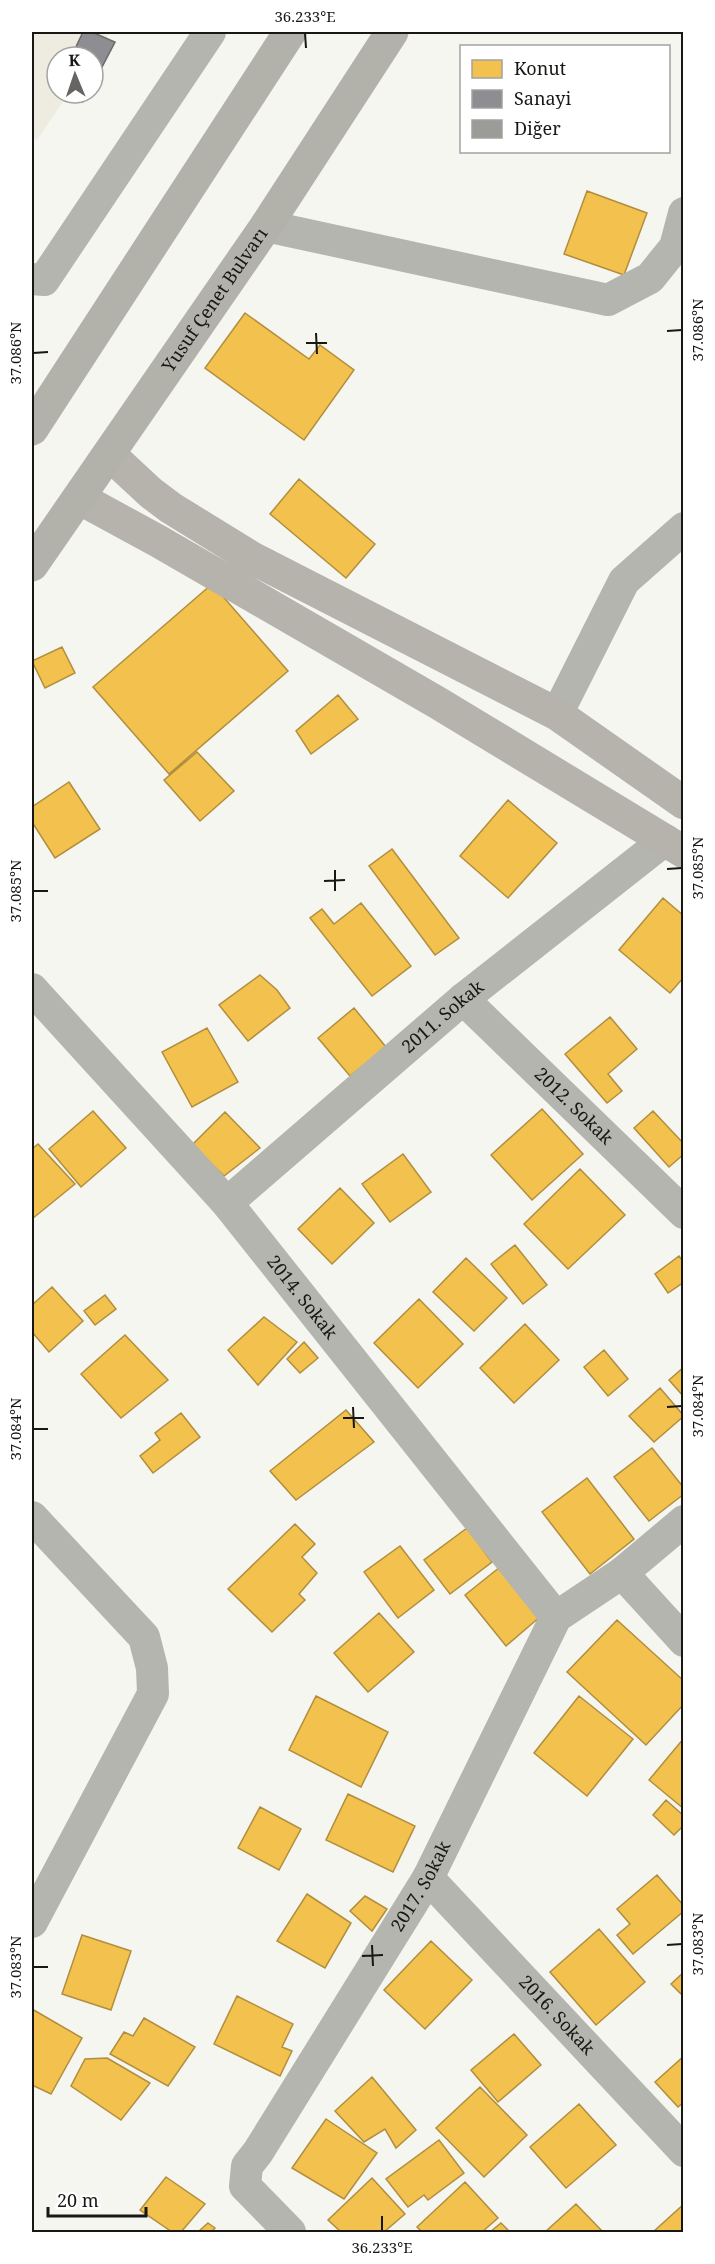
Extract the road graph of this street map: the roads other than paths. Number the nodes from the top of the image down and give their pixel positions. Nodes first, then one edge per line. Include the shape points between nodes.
1 (210, 32) edge
2 (290, 32) edge
3 (392, 32) edge
4 (684, 213) edge
5 (266, 226) junction
6 (32, 279) edge
7 (32, 429) edge
8 (109, 454) junction
9 (79, 498) junction
10 (684, 528) edge
11 (32, 565) edge
12 (557, 714) junction
13 (684, 803) edge
14 (674, 846) edge
15 (32, 989) edge
16 (463, 999) junction
17 (227, 1203) junction
18 (684, 1213) edge
19 (32, 1517) edge
20 (684, 1521) edge
21 (622, 1573) junction
22 (556, 1617) junction
23 (684, 1641) edge
24 (428, 1878) junction
25 (32, 1922) edge
26 (684, 2151) edge
27 (290, 2232) edge

1 - 6 street via 44,280
2 - 7 highway
3 - 5 highway, Yusuf Çenet Bulvarı
4 - 5 street via 675,247 650,278 608,300
5 - 8 highway, Yusuf Çenet Bulvarı
8 - 9 highway, Yusuf Çenet Bulvarı
8 - 12 main road via 171,508 252,558
9 - 11 highway, Yusuf Çenet Bulvarı
9 - 14 main road via 438,703
10 - 12 street via 624,581
12 - 13 main road
14 - 16 street, 2011. Sokak
15 - 17 street, 2014. Sokak
16 - 17 street, 2011. Sokak
16 - 18 street, 2012. Sokak
17 - 22 street, 2014. Sokak
19 - 25 street via 144,1637 152,1668 153,1694
20 - 21 street
21 - 22 street
21 - 23 street
22 - 24 street, 2017. Sokak
24 - 26 street, 2016. Sokak
24 - 27 street, 2017. Sokak via 247,2166 245,2186

